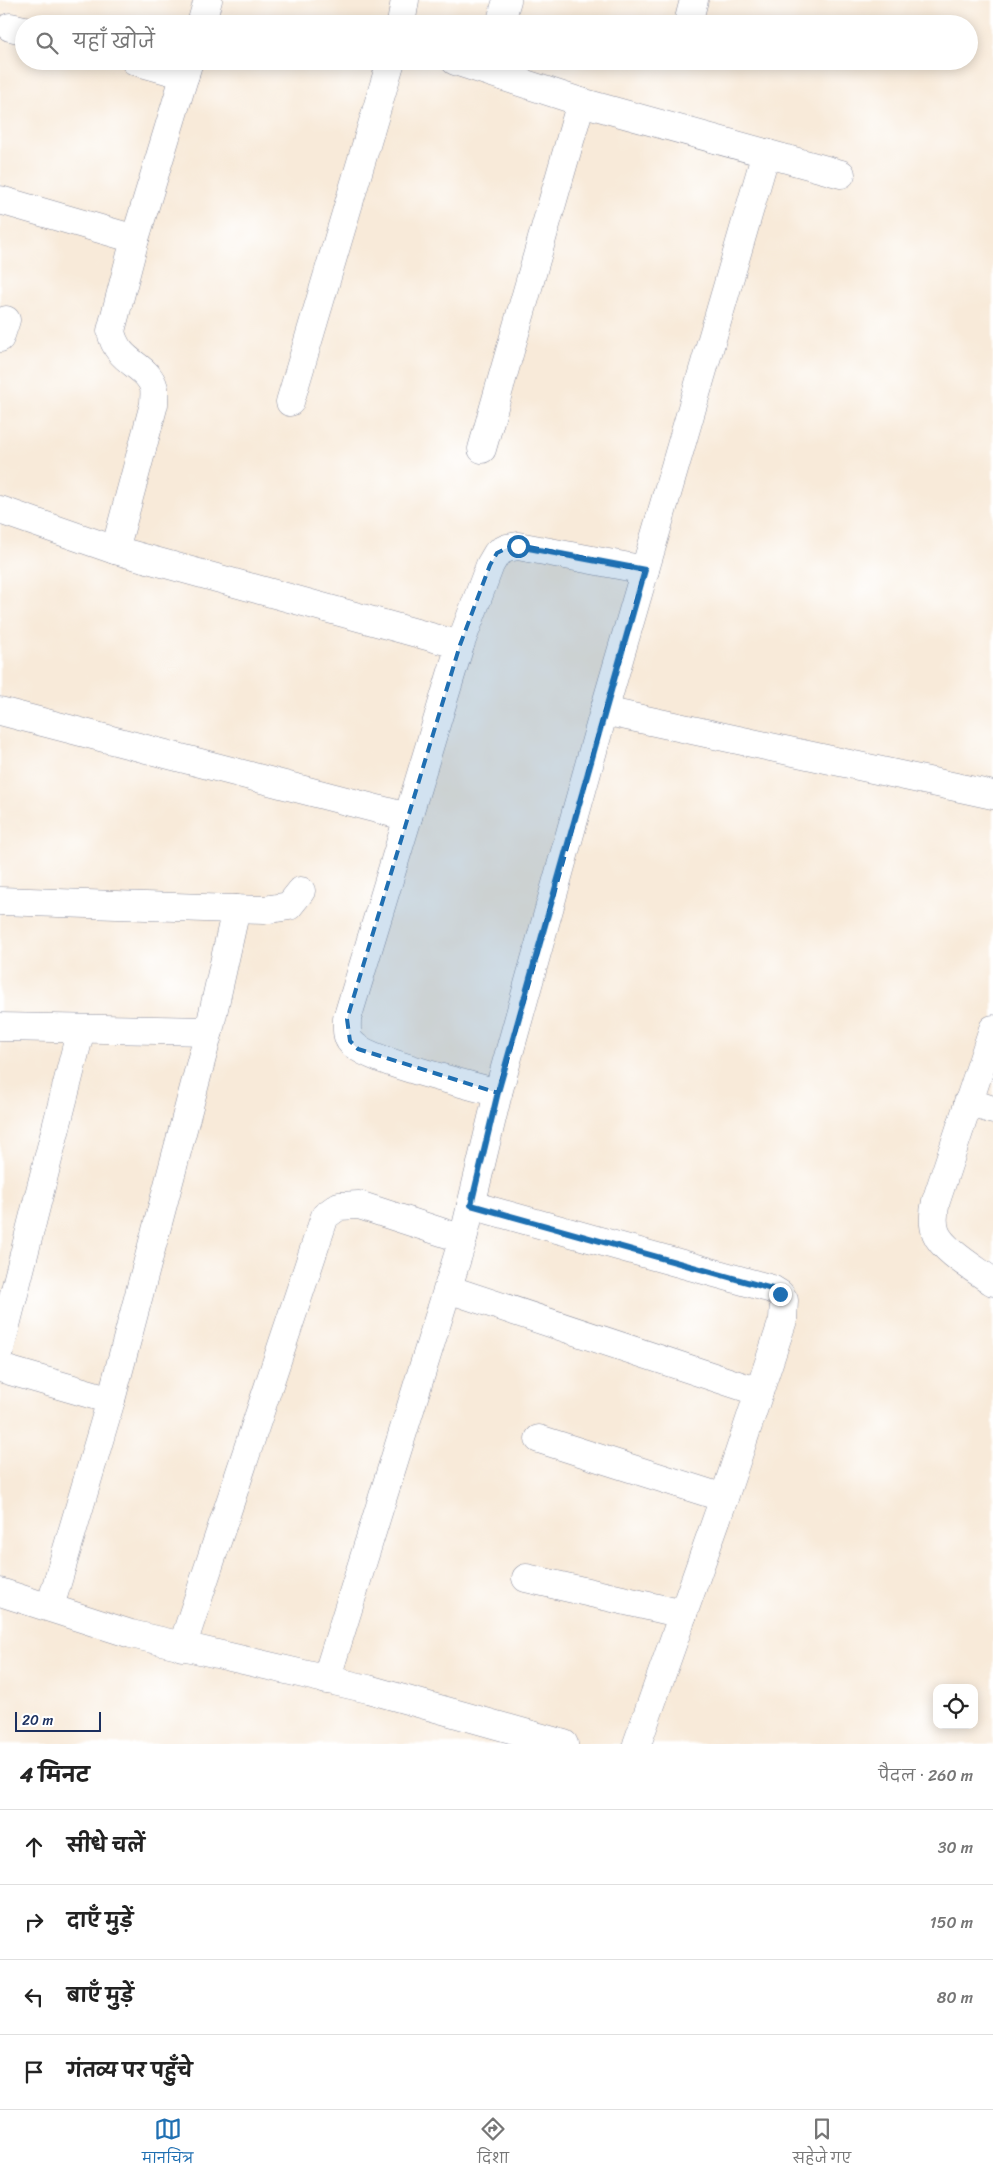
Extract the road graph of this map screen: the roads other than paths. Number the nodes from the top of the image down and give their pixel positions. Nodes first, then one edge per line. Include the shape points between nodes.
1 (208, 0) edge
2 (404, 0) edge
3 (507, 0) edge
4 (694, 0) edge
5 (204, 15) edge
6 (402, 15) edge
7 (503, 15) edge
8 (690, 15) edge
9 (186, 70) edge
10 (387, 70) edge
11 (495, 70) edge
12 (581, 102) junction
13 (766, 153) junction
14 (841, 174) dead end
15 (0, 200) edge
16 (135, 239) junction
17 (290, 402) dead end
18 (482, 449) dead end
19 (0, 510) edge
20 (115, 550) junction
21 (645, 570) junction
22 (460, 645) junction
23 (0, 711) edge
24 (604, 711) junction
25 (993, 795) edge
26 (408, 817) junction
27 (301, 891) dead end
28 (0, 901) edge
29 (236, 909) junction
30 (0, 1027) edge
31 (81, 1029) junction
32 (993, 1029) edge
33 (209, 1031) junction
34 (498, 1092) junction
35 (981, 1106) edge
36 (471, 1205) junction
37 (463, 1239) junction
38 (993, 1282) edge
39 (448, 1289) junction
40 (0, 1349) edge
41 (0, 1368) edge
42 (759, 1392) junction
43 (111, 1400) junction
44 (539, 1439) dead end
45 (724, 1498) junction
46 (526, 1578) dead end
47 (0, 1592) edge
48 (50, 1607) junction
49 (683, 1614) junction
50 (182, 1647) junction
51 (326, 1680) junction
52 (555, 1743) edge
53 (637, 1744) edge

1 - 5 street
2 - 6 street
3 - 7 street
4 - 8 street
9 - 16 street
10 - 17 street
11 - 12 street
12 - 13 street
12 - 18 street
13 - 14 street
13 - 21 street
15 - 16 street
16 - 20 street via 111,331 118,352 150,379 154,404
19 - 20 street
20 - 22 street
21 - 22 street via 530,546 507,548 497,553 490,565
21 - 24 street
22 - 26 street
23 - 26 street
24 - 25 street
24 - 34 street
26 - 34 street via 347,1019 350,1041 358,1049 386,1060
27 - 29 street via 289,906 281,909
28 - 29 street
29 - 33 street
30 - 31 street
31 - 33 street
31 - 40 street
32 - 35 street
33 - 43 street
34 - 36 street
35 - 38 street via 936,1201 934,1215 936,1233 949,1249
36 - 37 street
36 - 42 street via 772,1289 780,1294 784,1300 784,1315
37 - 39 street
37 - 50 street via 359,1205 339,1206 325,1216
39 - 42 street
39 - 51 street
41 - 43 street
42 - 45 street
43 - 48 street
44 - 45 street
45 - 49 street
46 - 49 street
47 - 48 street via 24,1602
48 - 50 street
49 - 53 street
50 - 51 street
51 - 52 street

